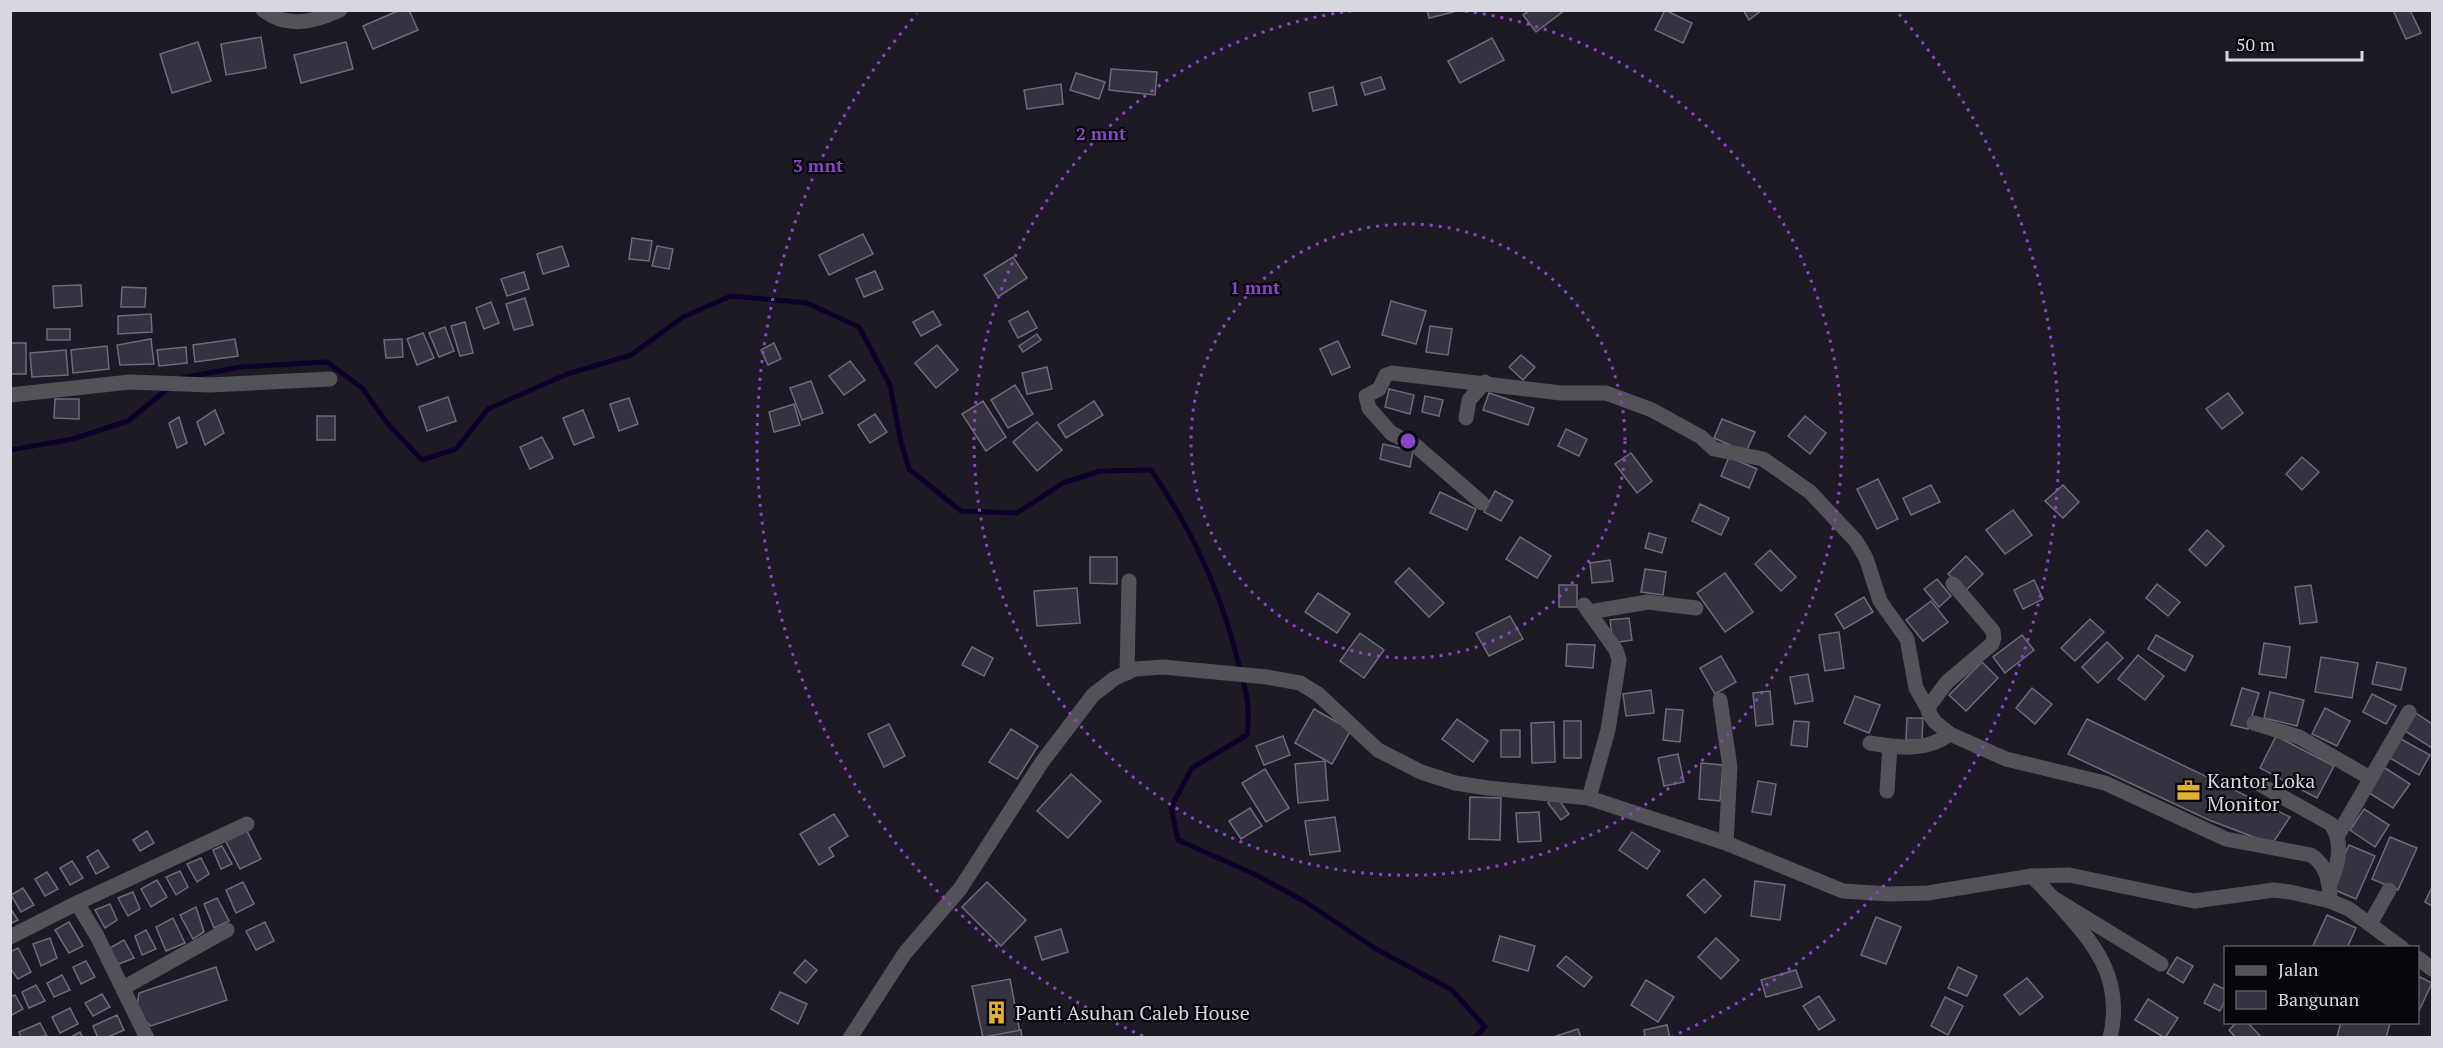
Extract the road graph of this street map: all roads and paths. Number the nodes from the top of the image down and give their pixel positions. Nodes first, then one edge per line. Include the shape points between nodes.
1 (263, 10) edge
2 (340, 10) edge
3 (330, 379) dead end
4 (1485, 382) junction
5 (10, 395) edge
6 (1466, 418) dead end
7 (1482, 503) dead end
8 (1129, 581) dead end
9 (1953, 584) dead end
10 (1696, 608) dead end
11 (1127, 673) junction
12 (1720, 700) dead end
13 (1929, 711) junction
14 (2409, 712) dead end
15 (2254, 723) dead end
16 (1950, 734) junction
17 (1870, 743) dead end
18 (1890, 746) junction
19 (2370, 778) junction
20 (2261, 785) dead end
21 (1887, 791) dead end
22 (1588, 798) junction
23 (247, 824) dead end
24 (2338, 835) junction
25 (1726, 843) junction
26 (2032, 876) junction
27 (2330, 883) junction
28 (2389, 890) dead end
29 (2053, 898) junction
30 (2330, 901) junction
31 (77, 903) junction
32 (2370, 924) junction
33 (227, 930) dead end
34 (10, 938) edge
35 (2399, 946) edge
36 (2419, 959) edge
37 (2161, 964) dead end
38 (2433, 969) edge
39 (123, 988) junction
40 (147, 1038) edge
41 (850, 1038) edge
42 (2110, 1038) edge

1 - 2 street via 282,21 302,23
3 - 5 street via 192,384 121,382
4 - 6 street via 1469,400
4 - 7 street via 1392,373 1366,396 1370,408 1391,433 1416,446
4 - 13 street via 1561,393 1606,393 1652,410 1701,437 1714,449 1763,459 1810,492 1856,541 1866,558 1880,601 1907,639 1916,688
8 - 11 street
9 - 13 street via 1993,631 1994,638 1992,644 1947,682 1933,698
10 - 22 street via 1648,602 1587,609 1619,660 1608,730
11 - 22 street via 1163,667 1267,676 1300,683 1318,694 1378,750 1421,772 1455,783
11 - 41 street via 1093,695 1069,724 981,859 905,953
12 - 25 street via 1730,766
13 - 16 street
14 - 19 street
15 - 19 street via 2299,737
16 - 18 street via 1924,748
16 - 27 street via 2006,759 2105,783 2226,839 2311,855 2318,859
17 - 18 street
18 - 21 street
19 - 24 street
20 - 24 street via 2327,820
22 - 25 street
23 - 31 street
24 - 27 street via 2338,862
25 - 26 street via 1825,886 1858,893 1928,893
26 - 29 street
26 - 30 street via 2091,878 2194,901 2274,890
27 - 30 street
28 - 32 street
29 - 37 street
29 - 42 street via 2087,935 2106,969 2115,1018
30 - 32 street
31 - 34 street
31 - 39 street
32 - 35 street
33 - 39 street
36 - 38 street
39 - 40 street

